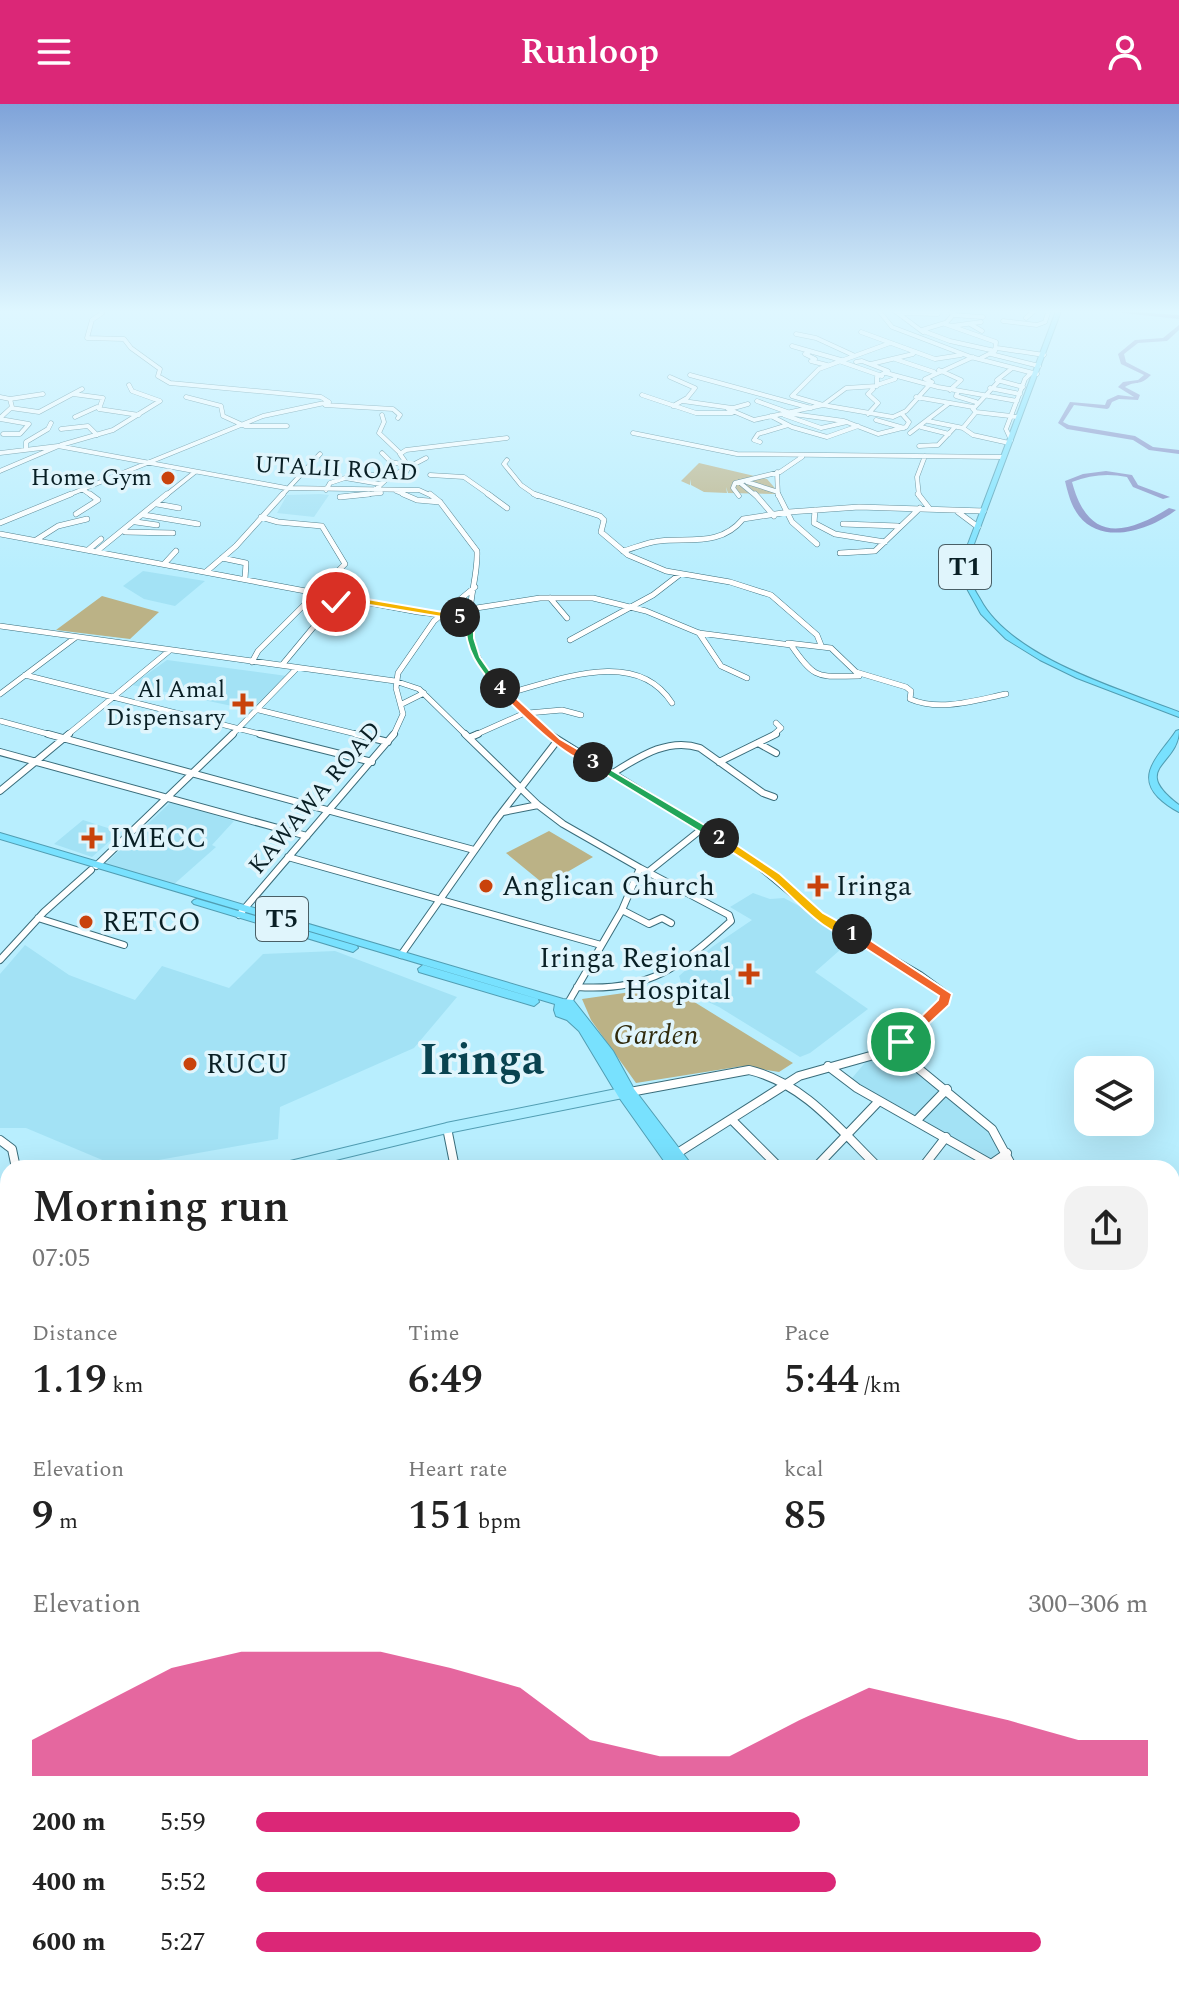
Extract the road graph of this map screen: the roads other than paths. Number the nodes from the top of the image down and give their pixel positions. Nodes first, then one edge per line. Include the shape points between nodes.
1 (10, 399) edge
2 (64, 399) edge
3 (104, 399) edge
4 (157, 399) edge
5 (194, 399) edge
6 (326, 399) edge
7 (653, 399) edge
8 (779, 399) edge
9 (804, 399) edge
10 (831, 399) edge
11 (874, 399) edge
12 (914, 399) edge
13 (927, 399) edge
14 (961, 399) edge
15 (980, 399) edge
16 (1003, 399) edge
17 (1023, 399) edge
18 (681, 401) joint
19 (757, 401) dead end
20 (1017, 401) joint
21 (950, 403) junction
22 (748, 404) dead end
23 (325, 405) junction
24 (823, 405) junction
25 (673, 406) junction
26 (97, 407) junction
27 (975, 407) junction
28 (11, 408) junction
29 (812, 408) junction
30 (730, 409) junction
31 (861, 412) junction
32 (712, 413) junction
33 (737, 414) junction
34 (782, 414) junction
35 (793, 414) junction
36 (902, 414) junction
37 (139, 415) junction
38 (382, 415) dead end
39 (770, 416) junction
40 (871, 416) junction
41 (1015, 416) junction
42 (75, 417) dead end
43 (886, 417) junction
44 (0, 418) edge
45 (398, 418) dead end
46 (906, 420) junction
47 (878, 421) junction
48 (846, 422) junction
49 (51, 423) dead end
50 (924, 424) junction
51 (241, 425) junction
52 (788, 425) junction
53 (861, 425) junction
54 (287, 426) dead end
55 (955, 427) junction
56 (962, 428) junction
57 (61, 429) dead end
58 (908, 431) junction
59 (633, 433) dead end
60 (3, 434) dead end
61 (949, 434) junction
62 (97, 435) junction
63 (507, 438) dead end
64 (1010, 441) junction
65 (760, 442) dead end
66 (58, 446) junction
67 (919, 446) junction
68 (26, 448) junction
69 (0, 453) edge
70 (382, 453) dead end
71 (400, 453) junction
72 (320, 454) dead end
73 (922, 456) junction
74 (802, 457) junction
75 (1003, 457) junction
76 (426, 458) dead end
77 (507, 460) dead end
78 (146, 464) junction
79 (406, 465) junction
80 (0, 471) edge
81 (195, 472) junction
82 (406, 472) junction
83 (777, 472) junction
84 (377, 475) dead end
85 (430, 475) dead end
86 (355, 479) junction
87 (742, 482) junction
88 (380, 484) junction
89 (286, 488) junction
90 (82, 489) junction
91 (326, 490) junction
92 (375, 490) junction
93 (387, 490) junction
94 (396, 490) junction
95 (775, 491) junction
96 (739, 496) dead end
97 (340, 497) dead end
98 (440, 502) junction
99 (157, 504) junction
100 (179, 508) dead end
101 (507, 508) dead end
102 (895, 508) junction
103 (920, 508) junction
104 (929, 508) junction
105 (815, 510) junction
106 (984, 511) junction
107 (958, 512) junction
108 (785, 513) junction
109 (76, 514) dead end
110 (144, 515) junction
111 (774, 516) junction
112 (261, 517) junction
113 (840, 517) junction
114 (87, 519) dead end
115 (136, 522) junction
116 (0, 523) edge
117 (198, 524) dead end
118 (157, 525) dead end
119 (898, 526) junction
120 (978, 527) junction
121 (125, 532) junction
122 (173, 533) dead end
123 (0, 534) edge
124 (853, 536) junction
125 (101, 539) dead end
126 (36, 540) junction
127 (885, 542) junction
128 (817, 544) dead end
129 (88, 550) junction
130 (96, 551) junction
131 (176, 551) dead end
132 (623, 551) junction
133 (840, 553) dead end
134 (222, 558) junction
135 (165, 563) junction
136 (207, 571) junction
137 (679, 575) junction
138 (245, 579) junction
139 (475, 587) junction
140 (318, 594) junction
141 (344, 598) junction
142 (550, 598) junction
143 (629, 606) junction
144 (470, 609) junction
145 (440, 615) junction
146 (470, 618) junction
147 (567, 618) dead end
148 (0, 626) edge
149 (699, 633) junction
150 (76, 637) junction
151 (570, 640) dead end
152 (785, 644) junction
153 (821, 645) junction
154 (169, 651) junction
155 (252, 662) junction
156 (282, 665) junction
157 (297, 668) junction
158 (25, 675) junction
159 (859, 676) junction
160 (747, 678) dead end
161 (395, 681) junction
162 (424, 693) junction
163 (0, 694) edge
164 (506, 694) junction
165 (1006, 694) dead end
166 (115, 698) junction
167 (672, 703) dead end
168 (402, 704) junction
169 (259, 710) junction
170 (1167, 710) junction
171 (527, 712) junction
172 (581, 715) dead end
173 (1179, 715) edge
174 (0, 721) edge
175 (1179, 722) edge
176 (776, 723) dead end
177 (238, 729) junction
178 (471, 737) junction
179 (1178, 737) edge
180 (65, 738) junction
181 (557, 741) junction
182 (388, 742) junction
183 (758, 743) junction
184 (0, 752) edge
185 (776, 753) dead end
186 (35, 762) junction
187 (372, 762) junction
188 (719, 762) junction
189 (613, 773) junction
190 (191, 774) junction
191 (518, 786) junction
192 (0, 791) edge
193 (166, 797) junction
194 (774, 797) dead end
195 (538, 805) junction
196 (1179, 809) edge
197 (329, 811) junction
198 (503, 812) junction
199 (703, 828) junction
200 (307, 836) junction
201 (0, 838) edge
202 (474, 850) junction
203 (288, 857) junction
204 (93, 868) junction
205 (640, 868) junction
206 (648, 872) junction
207 (442, 900) junction
208 (622, 910) junction
209 (242, 911) junction
210 (38, 918) junction
211 (671, 923) dead end
212 (124, 945) dead end
213 (601, 945) junction
214 (401, 955) junction
215 (0, 960) edge
216 (577, 987) junction
217 (566, 1007) junction
218 (891, 1051) junction
219 (828, 1066) junction
220 (788, 1082) junction
221 (947, 1089) junction
222 (626, 1092) junction
223 (879, 1101) junction
224 (732, 1120) junction
225 (917, 1120) junction
226 (447, 1128) junction
227 (846, 1136) junction
228 (946, 1137) junction
229 (0, 1140) edge
230 (1007, 1153) junction
231 (676, 1154) junction
232 (14, 1160) edge
233 (315, 1160) edge
234 (453, 1160) edge
235 (671, 1160) edge
236 (681, 1160) edge
237 (772, 1160) edge
238 (823, 1160) edge
239 (871, 1160) edge
240 (928, 1160) edge
241 (979, 1160) edge
242 (997, 1160) edge
243 (1010, 1160) edge

1 - 28 street
2 - 28 street via 39,412
3 - 26 street
4 - 37 street
5 - 51 street via 221,406 223,416
6 - 23 street
7 - 25 street
8 - 29 street
9 - 24 street
10 - 24 street
11 - 40 street via 878,403
12 - 36 street
13 - 21 street
14 - 27 street
15 - 27 street
16 - 20 street
17 - 41 highway, T1
18 - 25 street
18 - 30 street
19 - 35 street
20 - 41 street
21 - 27 street
21 - 50 street
22 - 30 street
23 - 45 street via 393,409
23 - 51 street via 274,413
24 - 29 street
24 - 31 street
25 - 32 street
26 - 37 street
26 - 42 street
27 - 41 street
27 - 56 street
28 - 44 street
29 - 35 street
30 - 32 street
30 - 33 street
31 - 40 street
31 - 48 street
32 - 33 street
33 - 39 street via 754,420
34 - 35 street
34 - 39 street
34 - 48 street via 821,428
35 - 48 street
36 - 43 street
36 - 46 street
37 - 62 street
38 - 71 street via 379,433
39 - 52 street
40 - 43 street
40 - 47 street
40 - 53 street
41 - 64 highway, T1
43 - 46 street
43 - 47 street
44 - 60 street via 29,424 19,434
46 - 50 street
46 - 58 street
47 - 58 street
48 - 53 street
49 - 68 street via 27,441
50 - 55 street
50 - 58 street
50 - 61 street
51 - 54 street
51 - 78 street
52 - 53 street via 827,437
52 - 65 street via 758,434 754,440
53 - 58 street via 878,434
55 - 56 street
55 - 61 street
56 - 64 street
57 - 62 street via 88,426
58 - 67 street
59 - 74 street via 728,454
61 - 67 street via 938,446
62 - 66 street
63 - 71 street via 433,444
64 - 75 highway, T1
66 - 68 street
66 - 78 street, UTALII ROAD
66 - 80 street
67 - 73 street
68 - 69 street
70 - 79 street via 391,462
71 - 79 street
72 - 89 street
73 - 74 street
73 - 75 street
73 - 104 street via 916,493
74 - 83 street
75 - 106 highway, T1
76 - 82 street
77 - 132 street via 504,464 536,496 600,516 601,532
78 - 81 street, UTALII ROAD
78 - 90 street
79 - 82 street
81 - 89 street, UTALII ROAD
81 - 99 street
82 - 88 street
83 - 87 street
83 - 95 street
84 - 86 street
85 - 101 street via 464,477
86 - 88 street
86 - 91 street via 336,477
87 - 95 street
87 - 96 street via 733,488
87 - 111 street
88 - 92 street
89 - 91 street, UTALII ROAD
89 - 112 street
90 - 109 street via 98,500
90 - 116 street
91 - 92 street, UTALII ROAD
92 - 93 street, UTALII ROAD
93 - 94 street, UTALII ROAD
93 - 97 street
94 - 98 street via 417,500
94 - 98 street, UTALII ROAD via 424,491
95 - 108 street
98 - 139 street, UTALII ROAD via 477,551
99 - 100 street
99 - 110 street
102 - 103 street
102 - 113 street
102 - 119 street
103 - 104 street
103 - 119 street
104 - 107 street
105 - 108 street
105 - 113 street
105 - 124 street via 814,523 833,534
106 - 107 street
106 - 120 highway, T1
107 - 120 street
108 - 111 street
108 - 128 street
110 - 115 street
110 - 117 street
111 - 132 street via 745,518 735,529 704,542 660,541
112 - 134 street
112 - 140 street via 323,527 345,564
113 - 119 street
113 - 124 street
114 - 126 street via 58,526
115 - 118 street
115 - 121 street
119 - 127 street
120 - 170 highway, T1 via 965,576 972,597 990,620 1039,657
121 - 122 street
121 - 130 street
123 - 126 street
124 - 127 street
125 - 129 street
126 - 129 street
127 - 133 street via 870,552
129 - 130 street
130 - 135 street
131 - 135 street
132 - 137 street
134 - 136 street
134 - 138 street via 246,563
135 - 136 street
136 - 138 street
137 - 143 street
137 - 153 street via 771,595 817,635
138 - 140 street
139 - 144 street, UTALII ROAD
139 - 145 street
140 - 141 street
140 - 155 street
141 - 145 street
141 - 156 street via 325,611
142 - 143 street via 593,598
142 - 144 street
142 - 147 street
143 - 149 street
143 - 151 street
144 - 146 street, UTALII ROAD
145 - 146 street
145 - 161 street
146 - 164 street, UTALII ROAD via 475,657
148 - 150 street
149 - 152 street
149 - 160 street via 721,666
150 - 154 street
150 - 158 street
152 - 153 street
152 - 159 street via 818,676
153 - 159 street via 833,649
154 - 155 street
154 - 166 street
155 - 156 street
156 - 157 street
157 - 161 street
157 - 169 street
158 - 163 street
158 - 166 street
159 - 165 street via 910,689 912,701 925,705
161 - 162 street
161 - 168 street, KAWAWA ROAD
162 - 168 street
162 - 178 street
164 - 167 street via 575,674 598,673 653,683
164 - 171 street, UTALII ROAD
166 - 177 street
166 - 180 street
168 - 182 street, KAWAWA ROAD via 399,727
169 - 177 street
169 - 182 street
170 - 173 highway, T1
170 - 175 highway
171 - 172 street
171 - 178 street
171 - 181 street, UTALII ROAD
174 - 180 street
176 - 183 street via 780,731
177 - 187 street
177 - 190 street
178 - 191 street
179 - 196 highway via 1151,773 1165,798
180 - 186 street
180 - 190 street
181 - 189 street, UTALII ROAD
181 - 191 street
182 - 187 street, KAWAWA ROAD
183 - 185 street
183 - 188 street
184 - 186 street
186 - 192 street
186 - 193 street
187 - 197 street, KAWAWA ROAD
188 - 189 street via 684,743 651,750
188 - 194 street
189 - 199 street, UTALII ROAD
190 - 193 street
190 - 197 street
191 - 195 street
191 - 198 street
193 - 200 street
193 - 204 street
195 - 198 street
195 - 205 street
197 - 200 street, KAWAWA ROAD
197 - 202 street
198 - 202 street
199 - 206 street
199 - 218 street, UTALII ROAD via 776,877 819,916 946,994 944,1002
200 - 203 street, KAWAWA ROAD
201 - 204 highway, T5
202 - 207 street
203 - 207 street
203 - 209 street, KAWAWA ROAD
204 - 209 highway, T5
204 - 210 street
205 - 206 street
205 - 208 street
206 - 216 street via 729,915 731,921 661,978 629,989
207 - 213 street
207 - 214 street
208 - 211 street via 651,924 662,918
208 - 213 street
209 - 214 highway, T5
209 - 217 highway, T5
210 - 212 street
210 - 215 street
213 - 216 street
214 - 217 highway, T5
216 - 217 street
217 - 222 highway
218 - 219 street
218 - 221 street
219 - 220 street
219 - 223 street
220 - 222 street via 749,1070
220 - 224 street
220 - 227 street
221 - 225 street
221 - 230 street via 992,1129
222 - 226 main road
222 - 231 highway
222 - 235 highway
223 - 225 street
223 - 227 street
224 - 231 street
224 - 237 street
225 - 228 street
226 - 233 main road
226 - 234 street
227 - 238 street
227 - 239 street
228 - 240 street
228 - 241 street
229 - 232 street via 12,1149
230 - 242 street
230 - 243 street
231 - 236 highway

